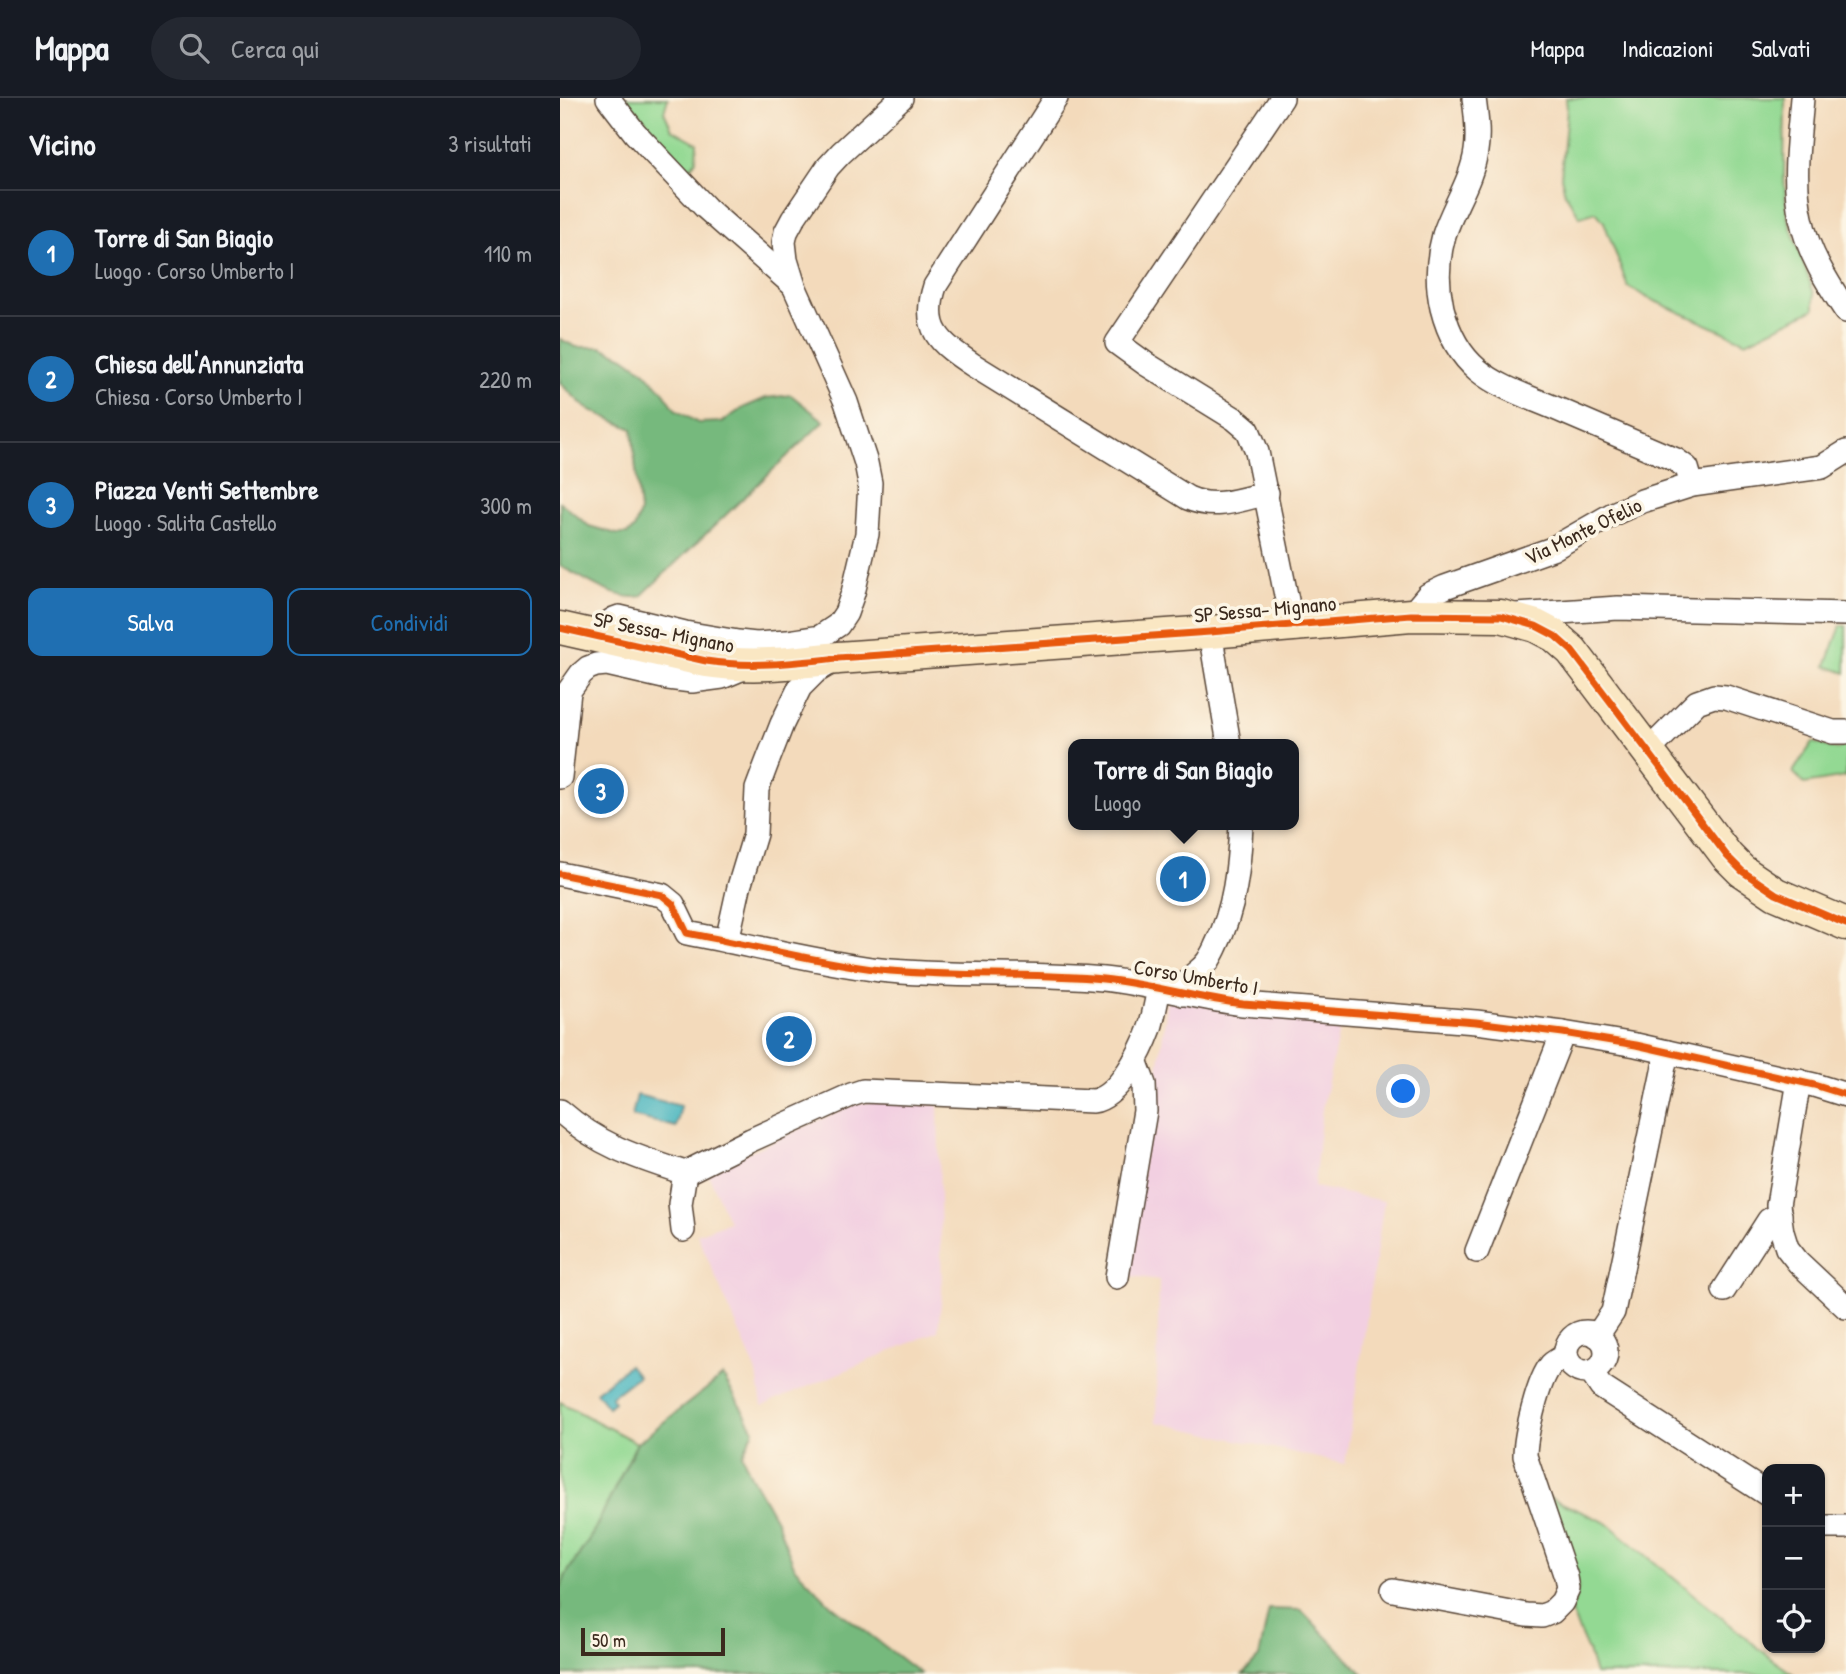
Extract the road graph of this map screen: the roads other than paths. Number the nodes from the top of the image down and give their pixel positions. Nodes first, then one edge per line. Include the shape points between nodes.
1 (608, 98) edge
2 (901, 98) edge
3 (1056, 98) edge
4 (1282, 98) edge
5 (1474, 98) edge
6 (1802, 98) edge
7 (794, 286) junction
8 (1846, 311) edge
9 (1846, 452) edge
10 (1692, 485) junction
11 (1266, 493) junction
12 (1846, 614) edge
13 (1411, 615) junction
14 (1502, 616) junction
15 (1292, 625) junction
16 (560, 628) edge
17 (1210, 632) junction
18 (604, 638) junction
19 (838, 658) junction
20 (747, 665) junction
21 (565, 683) edge
22 (1846, 732) edge
23 (1228, 739) edge
24 (1647, 752) junction
25 (560, 777) edge
26 (1241, 830) edge
27 (560, 874) edge
28 (1846, 924) edge
29 (727, 941) junction
30 (1159, 989) junction
31 (1183, 995) junction
32 (1563, 1033) junction
33 (1667, 1052) junction
34 (1135, 1060) junction
35 (1800, 1082) junction
36 (1846, 1095) edge
37 (560, 1111) edge
38 (685, 1173) junction
39 (1780, 1215) junction
40 (683, 1230) dead end
41 (1477, 1251) dead end
42 (1117, 1277) dead end
43 (1724, 1290) dead end
44 (1846, 1307) edge
45 (1597, 1336) junction
46 (1566, 1356) junction
47 (1591, 1372) junction
48 (1762, 1490) edge
49 (1825, 1528) edge
50 (1845, 1530) edge
51 (1393, 1590) dead end

1 - 7 street via 706,208
2 - 7 street via 834,160 793,219 784,249
3 - 11 street via 935,286 930,316 938,338 948,349 1188,498 1223,503
4 - 11 street via 1117,343 1248,430
5 - 10 street via 1476,152 1437,265 1446,324 1457,347 1478,371 1509,390 1676,460 1687,468
6 - 8 street via 1797,185 1801,218 1825,278
7 - 18 street via 846,402 870,483 867,534 846,613 820,638 787,642 738,642 619,617 606,626
9 - 10 street, Via Monte Ofelio via 1822,467
10 - 13 street, Via Monte Ofelio via 1613,513 1552,549 1445,587 1428,595
11 - 15 street
12 - 14 street via 1618,608
13 - 14 street, SP Sessa- Mignano
13 - 15 street, SP Sessa- Mignano
14 - 24 street, SP Sessa- Mignano via 1536,626 1572,651
15 - 17 street, SP Sessa- Mignano
16 - 18 street, SP Sessa- Mignano
17 - 19 street, SP Sessa- Mignano
17 - 23 street
18 - 20 street, SP Sessa- Mignano via 706,661
19 - 20 street, SP Sessa- Mignano
19 - 29 street via 800,687 782,724 757,789 755,834
20 - 21 street via 722,677 692,681 596,665
21 - 25 street
22 - 24 street via 1714,696 1697,702
24 - 28 street, SP Sessa- Mignano via 1742,871 1776,894
26 - 31 street via 1232,901 1222,932 1207,962 1189,978
27 - 29 street, Corso Umberto I via 662,895 673,904 687,933
29 - 30 street, Corso Umberto I via 881,970 1036,974
30 - 31 street, Corso Umberto I
30 - 34 street via 1150,1027
31 - 32 street, Corso Umberto I via 1263,1007
32 - 33 street, Corso Umberto I
32 - 41 street
33 - 35 street, Corso Umberto I
33 - 45 street via 1613,1312
34 - 38 street via 1112,1091 1093,1101 863,1091
34 - 42 street via 1144,1084 1145,1111
35 - 36 street, Corso Umberto I
35 - 39 street
37 - 38 street via 610,1146
38 - 40 street via 680,1204
39 - 43 street via 1769,1220
39 - 44 street via 1787,1248
45 - 46 street via 1575,1335
45 - 47 street via 1606,1351 1599,1368
46 - 47 street via 1575,1370
46 - 51 street via 1552,1364 1542,1380 1525,1441 1525,1456 1566,1577 1568,1589 1562,1602 1542,1616 1526,1615
47 - 48 street via 1601,1387
49 - 50 street

